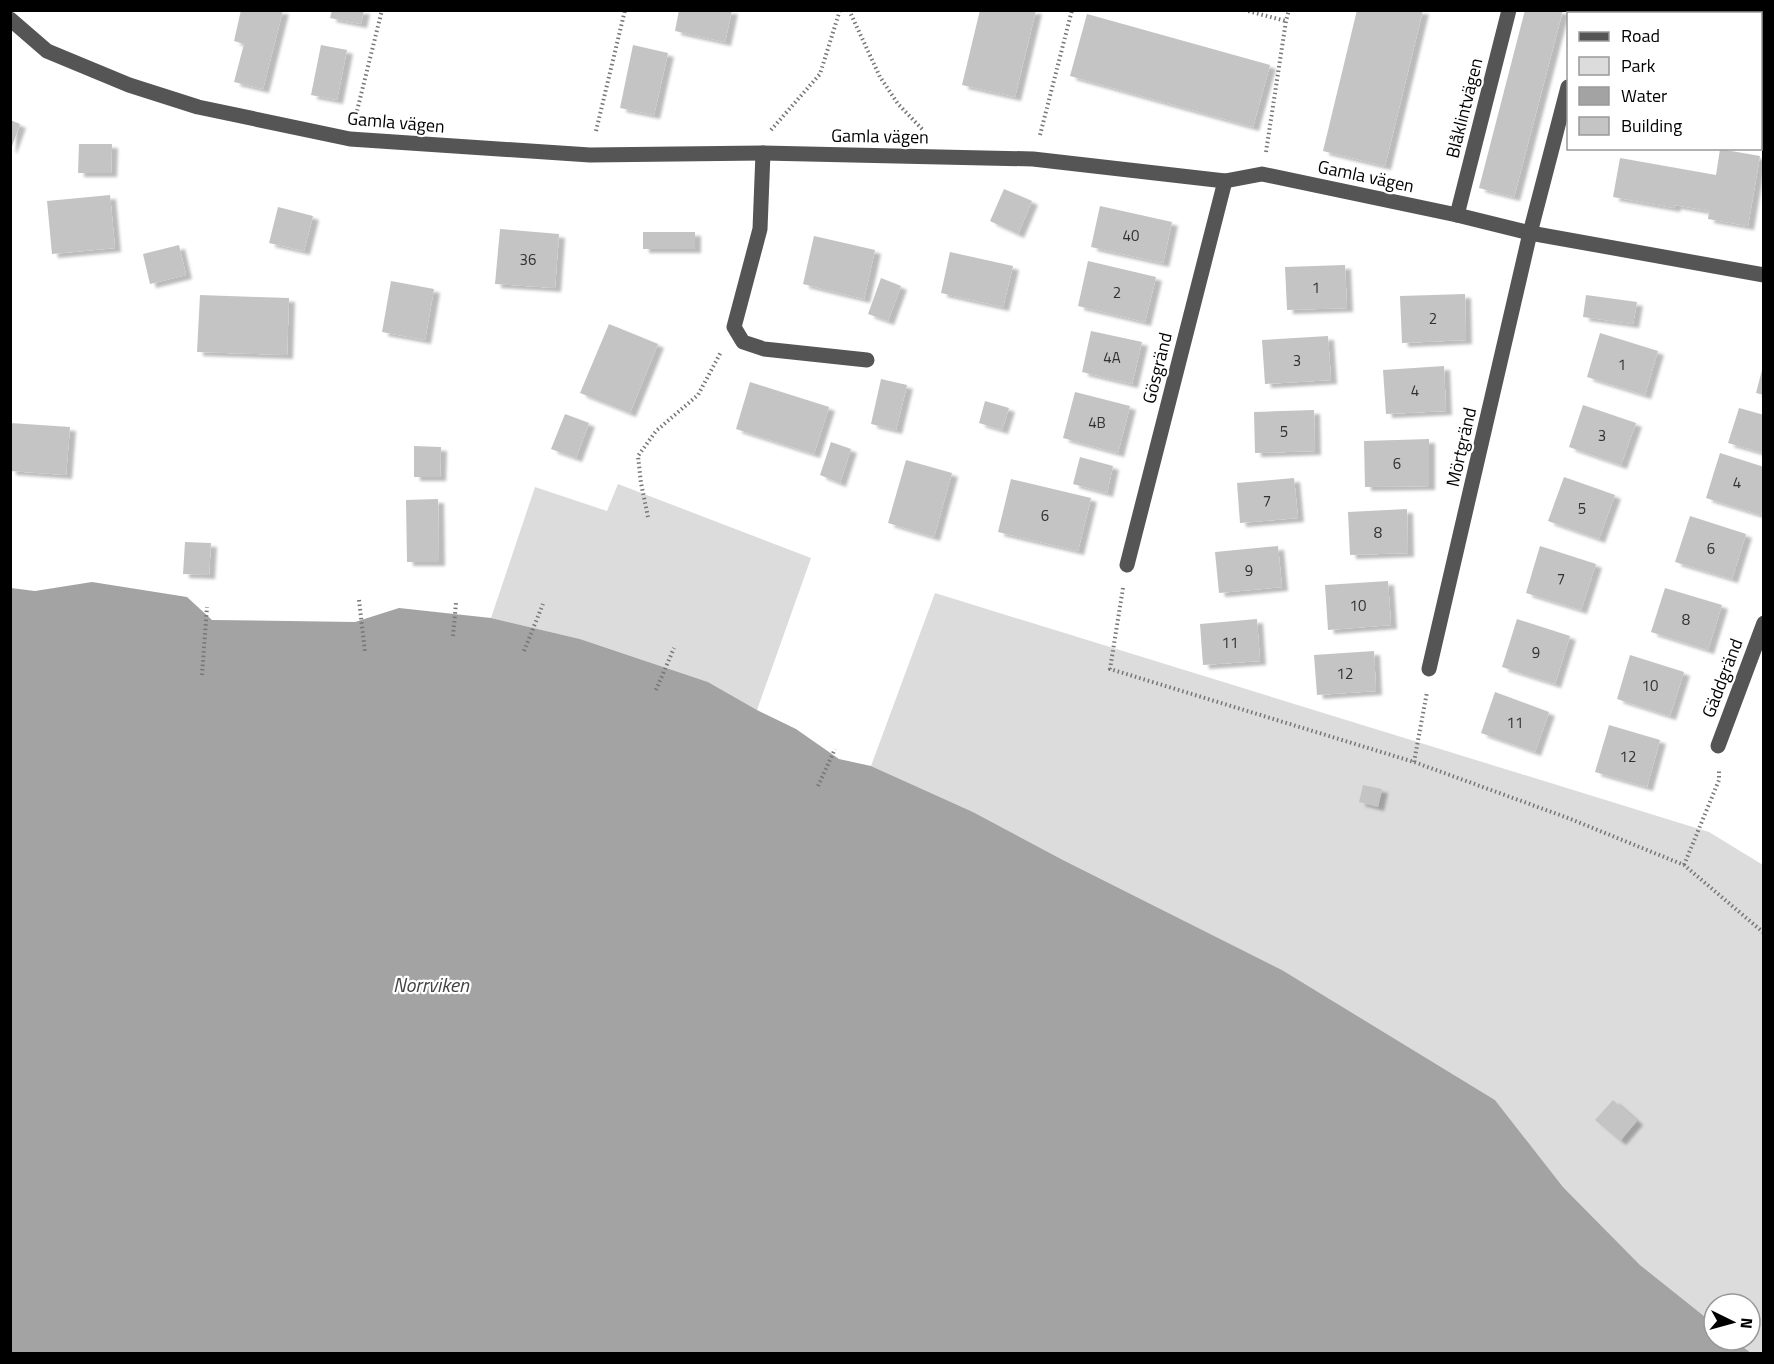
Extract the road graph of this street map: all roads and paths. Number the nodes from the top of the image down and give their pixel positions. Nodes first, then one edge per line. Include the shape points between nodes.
1 (382, 10) edge
2 (625, 10) edge
3 (840, 10) edge
4 (849, 10) edge
5 (1072, 10) edge
6 (1244, 10) edge
7 (1289, 10) edge
8 (1509, 10) edge
9 (10, 19) edge
10 (1286, 21) junction
11 (1567, 94) edge
12 (350, 139) junction
13 (763, 153) junction
14 (590, 155) junction
15 (950, 158) junction
16 (1033, 159) junction
17 (1262, 174) junction
18 (1225, 181) junction
19 (1457, 215) junction
20 (1530, 233) junction
21 (1764, 275) edge
22 (734, 327) junction
23 (867, 360) dead end
24 (648, 517) dead end
25 (1127, 565) joint
26 (360, 600) dead end
27 (456, 603) dead end
28 (543, 604) dead end
29 (207, 607) dead end
30 (1764, 623) edge
31 (453, 636) dead end
32 (674, 648) dead end
33 (524, 651) dead end
34 (364, 652) dead end
35 (1429, 669) joint
36 (202, 675) dead end
37 (656, 690) dead end
38 (1718, 746) joint
39 (835, 749) dead end
40 (1414, 762) junction
41 (818, 786) dead end
42 (1684, 865) junction
43 (1764, 933) edge

1 - 12 path
2 - 14 path
3 - 13 path via 820,74 773,126
4 - 15 path via 880,76 898,104
5 - 16 path
6 - 10 path
7 - 10 path
8 - 19 street, Blåklintvägen
9 - 12 street, Gamla vägen via 47,51 129,85 198,107
10 - 17 path
11 - 20 street, Mörtgränd
12 - 14 street, Gamla vägen
13 - 14 street, Gamla vägen
13 - 15 street, Gamla vägen
13 - 22 street via 760,229
15 - 16 street, Gamla vägen
16 - 18 street, Gamla vägen
17 - 18 street, Gamla vägen
17 - 19 street, Gamla vägen
18 - 25 street, Gösgränd
19 - 20 street, Gamla vägen
20 - 21 street, Gamla vägen
20 - 35 street, Mörtgränd
22 - 23 street via 743,342 764,349
22 - 24 path via 698,395 656,431 638,456
25 - 40 path via 1110,669
26 - 34 path
27 - 31 path
28 - 33 path
29 - 36 path
30 - 38 street, Gäddgränd
32 - 37 path
35 - 40 path
38 - 42 path via 1719,780
39 - 41 path
40 - 42 path
42 - 43 path

